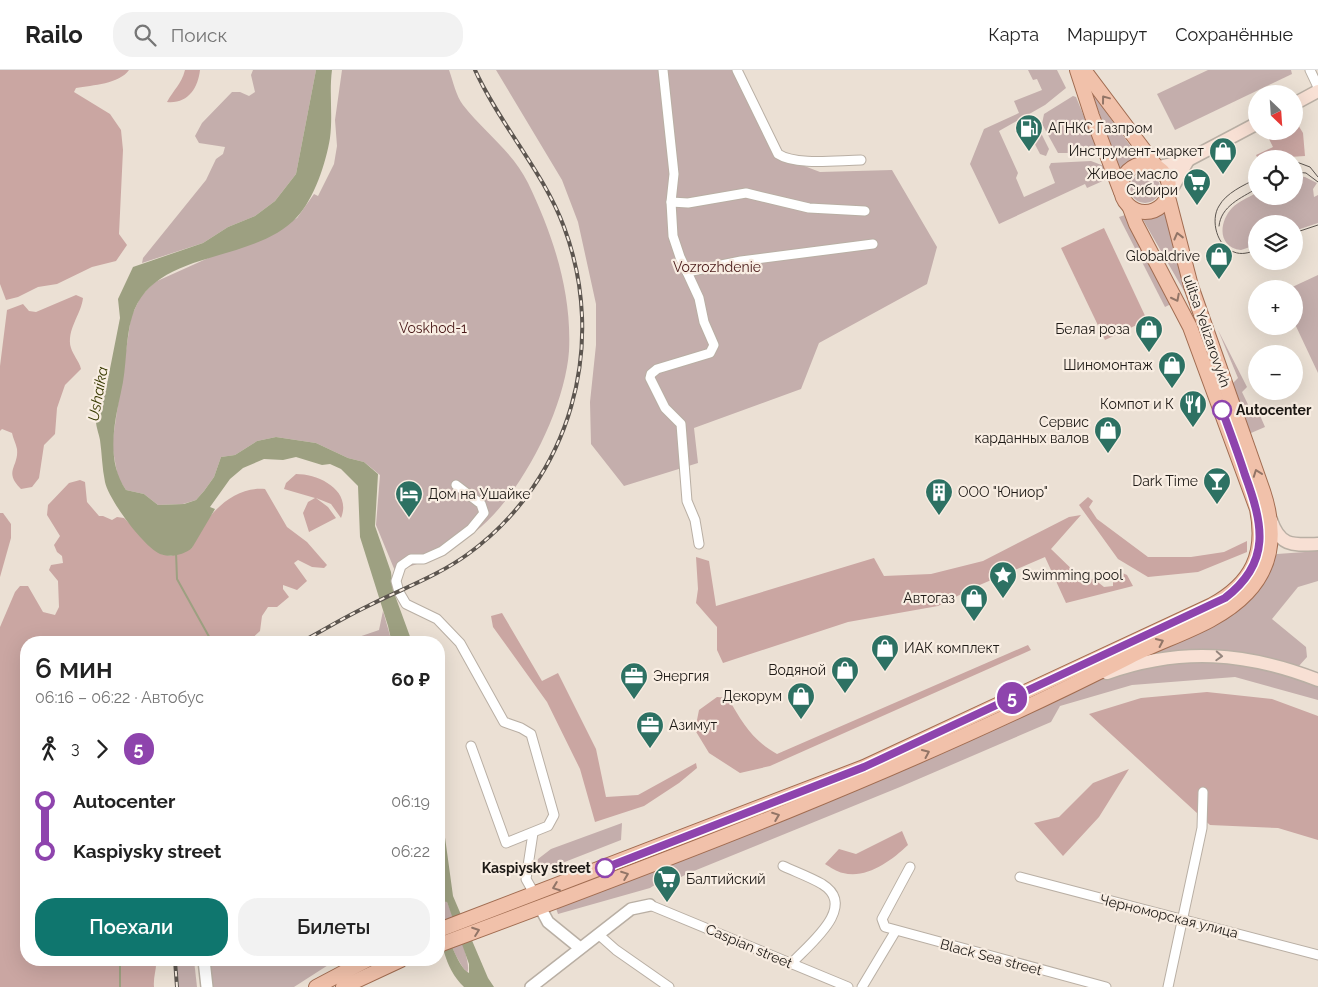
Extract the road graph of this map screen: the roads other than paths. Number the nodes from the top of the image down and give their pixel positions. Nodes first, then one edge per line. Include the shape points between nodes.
1 (663, 70) edge
2 (737, 70) edge
3 (1077, 70) edge
4 (1084, 70) edge
5 (1310, 70) edge
6 (1318, 87) edge
7 (1318, 91) edge
8 (1303, 99) edge
9 (1248, 128) edge
10 (861, 160) dead end
11 (1188, 160) junction
12 (1157, 167) junction
13 (1121, 192) junction
14 (1169, 194) junction
15 (671, 202) junction
16 (1130, 208) junction
17 (865, 211) dead end
18 (873, 244) dead end
19 (687, 272) junction
20 (456, 485) dead end
21 (1271, 520) junction
22 (700, 544) dead end
23 (1318, 544) edge
24 (1086, 680) junction
25 (1318, 680) edge
26 (471, 746) dead end
27 (1203, 792) dead end
28 (533, 833) junction
29 (783, 866) dead end
30 (910, 867) dead end
31 (1020, 877) dead end
32 (537, 901) junction
33 (650, 905) joint
34 (511, 911) junction
35 (1183, 920) junction
36 (445, 928) edge
37 (895, 932) junction
38 (598, 934) junction
39 (445, 942) edge
40 (580, 948) junction
41 (1318, 954) edge
42 (791, 964) junction
43 (205, 966) edge
44 (356, 966) edge
45 (388, 966) edge
46 (532, 986) edge
47 (843, 986) edge
48 (207, 987) edge
49 (316, 987) edge
50 (343, 987) edge
51 (669, 987) edge
52 (862, 987) edge
53 (1106, 987) edge
54 (1168, 987) edge

1 - 15 street via 674,174
2 - 10 street via 778,154 789,159
3 - 13 main road
12 -> 4 main road
5 - 6 street
7 - 8 main road
9 - 11 main road
11 - 12 main road
11 - 14 main road
12 - 13 main road via 1148,164 1134,167 1123,178
12 - 14 main road via 1168,178
13 - 16 main road
14 - 16 main road via 1164,203 1152,212
21 -> 14 main road, ulitsa Yelizarovykh via 1264,491 1194,294
15 - 17 street via 688,203 746,193 809,208
15 - 19 street via 673,236
16 -> 32 main road, ulitsa Yelizarovykh via 1190,327 1253,495 1260,525 1258,555 1238,588 1225,598 864,767
18 - 19 street via 741,261
19 - 22 street via 699,298 713,350 657,369 650,378 665,408 681,424 687,501 696,520
20 - 28 street via 481,504 484,513 471,529 442,551 401,566 396,581 406,604 437,619 460,643 504,722 531,734 554,815 548,826
21 - 23 main road via 1275,531 1286,542
24 -> 21 main road, ulitsa Yelizarovykh via 1232,606 1257,581 1264,569 1271,546
24 -> 25 main road via 1157,659 1216,655 1266,662
32 -> 24 main road, ulitsa Yelizarovykh via 869,778
26 - 28 street via 506,842
27 - 35 street via 1202,828
28 - 32 street via 526,879
29 - 42 street via 822,884 832,894 836,908 833,919
30 - 37 street via 882,919 885,927
31 - 35 street, Черноморская улица
32 - 34 main road
32 - 40 street via 548,922
33 - 38 street via 631,909
33 - 42 street, Caspian street
34 - 36 main road
39 -> 34 main road
35 - 41 street, Черноморская улица
35 - 54 street
37 - 52 street
37 - 53 street, Black Sea street
38 - 40 street
38 - 51 street
40 - 46 street
42 - 47 street, Caspian street
43 - 48 street
44 - 49 main road
45 - 50 main road

